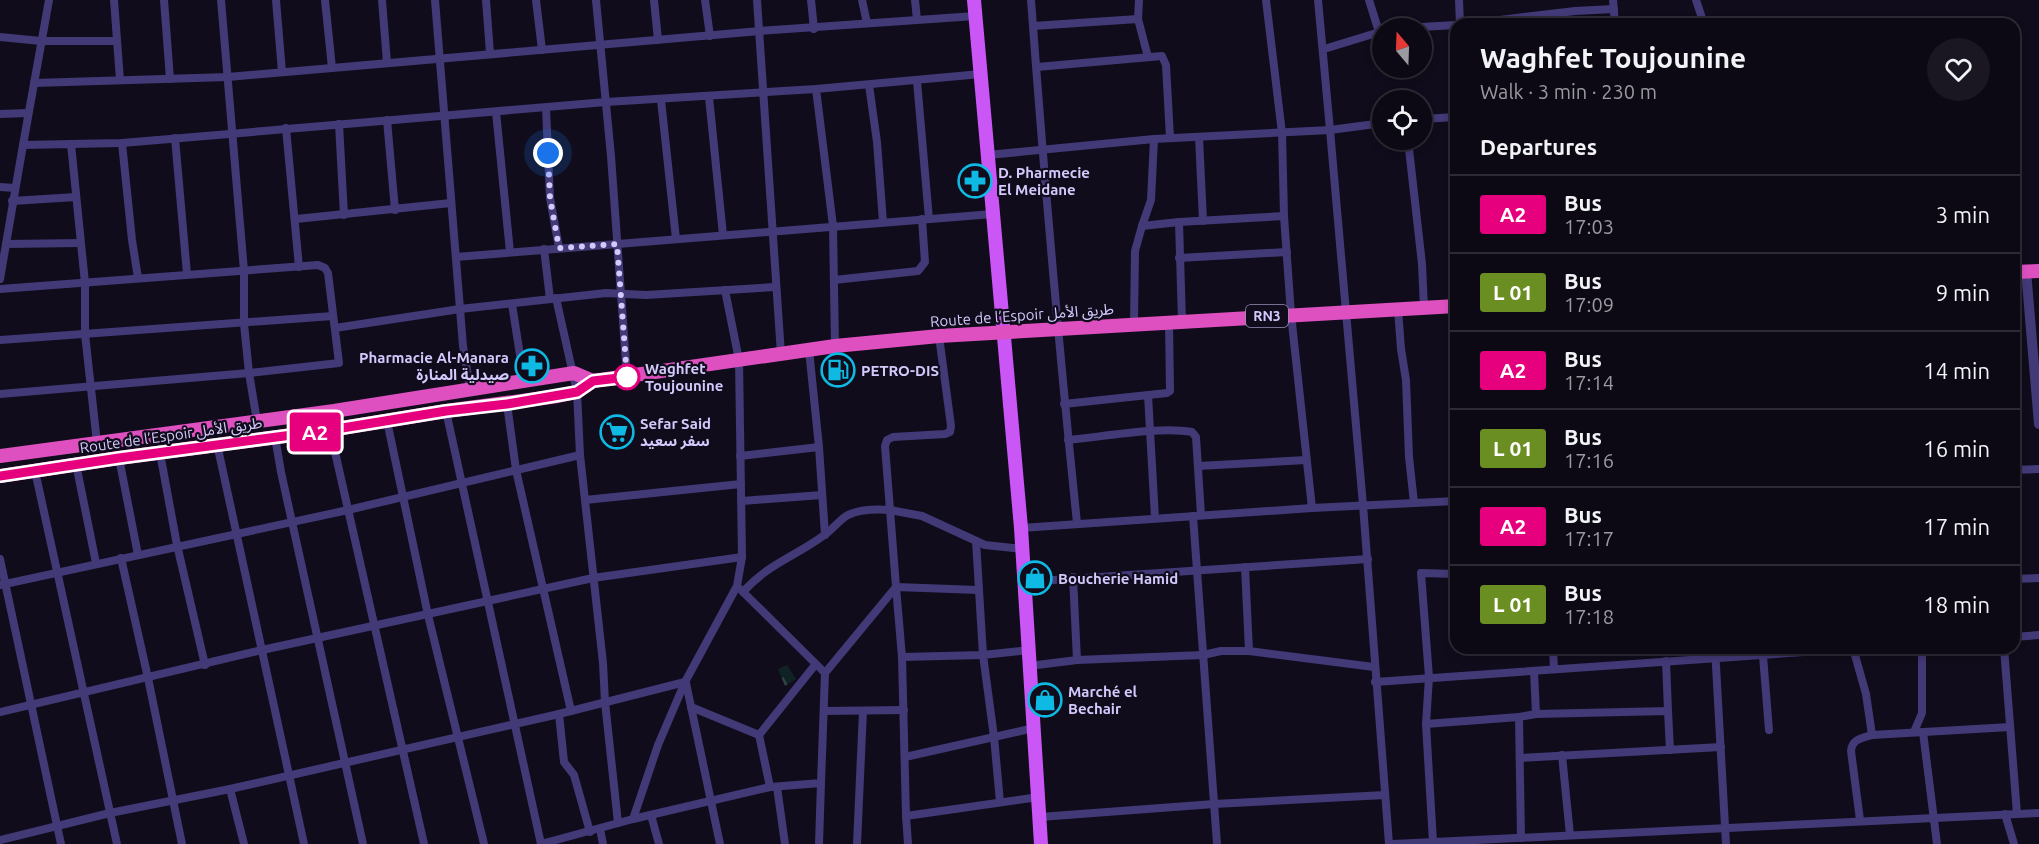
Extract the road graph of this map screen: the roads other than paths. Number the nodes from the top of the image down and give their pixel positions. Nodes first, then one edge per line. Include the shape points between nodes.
1 (49, 0) edge
2 (114, 0) edge
3 (164, 0) edge
4 (221, 0) edge
5 (276, 0) edge
6 (326, 0) edge
7 (382, 0) edge
8 (435, 0) edge
9 (486, 0) edge
10 (536, 0) edge
11 (596, 0) edge
12 (654, 0) edge
13 (705, 0) edge
14 (757, 0) edge
15 (811, 0) edge
16 (862, 0) edge
17 (915, 0) edge
18 (974, 0) edge
19 (1031, 0) edge
20 (1139, 0) edge
21 (1266, 0) edge
22 (1318, 0) edge
23 (1369, 0) edge
24 (1459, 0) edge
25 (1696, 0) edge
26 (1613, 4) edge
27 (975, 16) junction
28 (1376, 18) edge
29 (1458, 18) edge
30 (1527, 18) edge
31 (1702, 18) edge
32 (1138, 19) junction
33 (917, 20) junction
34 (867, 23) junction
35 (1450, 25) edge
36 (1033, 26) junction
37 (1432, 26) edge
38 (814, 28) junction
39 (760, 31) junction
40 (1372, 35) edge
41 (710, 36) junction
42 (0, 37) edge
43 (658, 40) junction
44 (41, 41) junction
45 (117, 41) junction
46 (600, 46) junction
47 (1324, 49) junction
48 (543, 50) junction
49 (490, 53) junction
50 (1148, 57) junction
51 (440, 58) junction
52 (387, 63) junction
53 (1037, 67) junction
54 (332, 68) junction
55 (282, 72) junction
56 (981, 74) junction
57 (228, 77) junction
58 (170, 78) junction
59 (120, 80) junction
60 (917, 81) junction
61 (34, 82) junction
62 (869, 85) junction
63 (816, 89) junction
64 (763, 93) junction
65 (709, 97) junction
66 (661, 100) junction
67 (606, 102) junction
68 (546, 108) junction
69 (496, 112) junction
70 (28, 113) junction
71 (0, 114) edge
72 (445, 117) junction
73 (1450, 118) edge
74 (1432, 119) edge
75 (387, 120) junction
76 (339, 124) junction
77 (1372, 124) edge
78 (286, 128) junction
79 (1330, 130) junction
80 (1282, 133) junction
81 (233, 134) junction
82 (1199, 137) junction
83 (175, 138) junction
84 (1170, 138) junction
85 (1154, 139) junction
86 (122, 143) junction
87 (71, 144) junction
88 (23, 146) junction
89 (1044, 149) junction
90 (1409, 150) edge
91 (988, 155) junction
92 (0, 187) edge
93 (15, 188) junction
94 (76, 197) junction
95 (12, 201) junction
96 (451, 203) junction
97 (395, 210) junction
98 (993, 214) junction
99 (344, 215) junction
100 (1284, 216) junction
101 (296, 219) junction
102 (926, 219) junction
103 (1203, 221) junction
104 (883, 222) junction
105 (1179, 222) junction
106 (832, 226) junction
107 (1142, 226) junction
108 (772, 231) junction
109 (723, 235) junction
110 (676, 238) junction
111 (80, 243) junction
112 (6, 244) junction
113 (617, 244) junction
114 (559, 248) junction
115 (544, 249) junction
116 (510, 252) junction
117 (1287, 252) junction
118 (456, 256) junction
119 (1179, 258) junction
120 (299, 267) junction
121 (244, 271) junction
122 (2026, 271) edge
123 (187, 274) junction
124 (0, 278) edge
125 (138, 278) junction
126 (834, 280) junction
127 (85, 283) junction
128 (775, 286) junction
129 (0, 289) edge
130 (725, 290) junction
131 (620, 293) junction
132 (553, 299) junction
133 (512, 304) junction
134 (1450, 306) edge
135 (1424, 308) junction
136 (460, 309) junction
137 (1398, 309) junction
138 (1346, 312) junction
139 (1291, 314) junction
140 (333, 316) junction
141 (1175, 321) junction
142 (244, 324) junction
143 (1134, 324) junction
144 (335, 328) junction
145 (1057, 330) junction
146 (1004, 332) junction
147 (85, 334) junction
148 (939, 336) junction
149 (0, 340) edge
150 (835, 346) junction
151 (809, 350) junction
152 (782, 354) junction
153 (739, 360) junction
154 (249, 373) junction
155 (574, 373) junction
156 (627, 377) junction
157 (524, 381) junction
158 (593, 381) junction
159 (91, 386) junction
160 (471, 388) junction
161 (577, 392) junction
162 (0, 394) edge
163 (1148, 395) junction
164 (507, 404) junction
165 (1064, 404) junction
166 (446, 411) junction
167 (256, 421) junction
168 (387, 421) junction
169 (2039, 424) edge
170 (330, 430) junction
171 (1150, 432) junction
172 (275, 437) junction
173 (1068, 440) junction
174 (97, 443) junction
175 (217, 444) junction
176 (819, 447) junction
177 (160, 453) junction
178 (580, 455) junction
179 (0, 456) edge
180 (740, 456) junction
181 (119, 458) junction
182 (1306, 460) junction
183 (76, 464) junction
184 (1198, 466) junction
185 (2039, 469) edge
186 (516, 470) junction
187 (2020, 470) edge
188 (35, 471) junction
189 (0, 476) edge
190 (741, 484) junction
191 (461, 485) junction
192 (822, 495) junction
193 (403, 498) junction
194 (585, 500) junction
195 (742, 501) junction
196 (1450, 501) edge
197 (1414, 503) junction
198 (1363, 505) junction
199 (1312, 508) junction
200 (348, 510) junction
201 (890, 510) junction
202 (1197, 516) junction
203 (1155, 518) junction
204 (292, 521) junction
205 (1077, 523) junction
206 (1021, 528) junction
207 (236, 534) junction
208 (825, 535) junction
209 (976, 541) junction
210 (177, 545) junction
211 (1022, 549) junction
212 (138, 555) junction
213 (742, 557) junction
214 (121, 558) junction
215 (0, 559) edge
216 (1368, 559) junction
217 (96, 563) junction
218 (1245, 567) junction
219 (1197, 570) junction
220 (58, 573) junction
221 (1450, 574) edge
222 (1073, 577) junction
223 (592, 578) junction
224 (2039, 578) edge
225 (2020, 579) edge
226 (1023, 582) junction
227 (2, 584) edge
228 (896, 587) junction
229 (544, 589) junction
230 (740, 589) junction
231 (978, 590) junction
232 (488, 602) junction
233 (428, 615) junction
234 (373, 627) junction
235 (2039, 635) edge
236 (2020, 637) edge
237 (317, 640) junction
238 (262, 650) junction
239 (1029, 650) junction
240 (1249, 651) junction
241 (1553, 654) edge
242 (1716, 654) edge
243 (1757, 654) edge
244 (1765, 654) edge
245 (1855, 654) edge
246 (1922, 654) edge
247 (2004, 654) edge
248 (983, 655) junction
249 (1203, 655) junction
250 (902, 657) junction
251 (1716, 659) junction
252 (1077, 660) junction
253 (1666, 661) junction
254 (204, 665) junction
255 (815, 665) junction
256 (1029, 666) junction
257 (1374, 667) junction
258 (1554, 669) junction
259 (1534, 671) junction
260 (825, 673) junction
261 (1429, 676) junction
262 (148, 678) junction
263 (1376, 681) junction
264 (686, 682) junction
265 (85, 693) junction
266 (605, 702) junction
267 (31, 706) junction
268 (691, 707) junction
269 (904, 710) junction
270 (571, 711) junction
271 (824, 711) junction
272 (863, 711) junction
273 (1668, 711) junction
274 (0, 712) edge
275 (559, 714) junction
276 (1536, 714) junction
277 (1519, 717) junction
278 (514, 724) junction
279 (1426, 724) junction
280 (2010, 727) junction
281 (1034, 728) junction
282 (1769, 730) dead end
283 (1919, 732) junction
284 (759, 735) junction
285 (1872, 735) junction
286 (457, 737) junction
287 (994, 737) junction
288 (1721, 747) junction
289 (402, 750) junction
290 (1670, 750) junction
291 (1562, 755) junction
292 (905, 757) junction
293 (1521, 758) junction
294 (343, 762) junction
295 (288, 775) junction
296 (821, 783) junction
297 (773, 787) junction
298 (230, 789) junction
299 (1385, 795) junction
300 (1039, 797) junction
301 (172, 801) junction
302 (711, 801) junction
303 (1000, 802) junction
304 (1214, 804) junction
305 (110, 813) junction
306 (2039, 813) edge
307 (2005, 814) junction
308 (2017, 814) junction
309 (651, 815) junction
310 (906, 816) junction
311 (1040, 817) junction
312 (1933, 817) junction
313 (633, 819) junction
314 (1860, 820) junction
315 (618, 823) junction
316 (57, 825) junction
317 (600, 829) junction
318 (1726, 829) junction
319 (590, 832) junction
320 (1570, 836) junction
321 (1521, 838) junction
322 (1, 839) edge
323 (1433, 842) junction
324 (61, 844) edge
325 (117, 844) edge
326 (182, 844) edge
327 (244, 844) edge
328 (304, 844) edge
329 (363, 844) edge
330 (424, 844) edge
331 (484, 844) edge
332 (541, 844) edge
333 (603, 844) edge
334 (659, 844) edge
335 (720, 844) edge
336 (785, 844) edge
337 (795, 844) edge
338 (819, 844) edge
339 (857, 844) edge
340 (908, 844) edge
341 (1041, 844) edge
342 (1217, 844) edge
343 (1389, 844) edge
344 (1393, 844) edge
345 (1726, 844) edge
346 (1937, 844) edge
347 (2014, 844) edge

1 - 44 street
2 - 45 street
3 - 58 street
4 - 57 street
5 - 55 street
6 - 54 street
7 - 52 street
8 - 51 street
9 - 49 street
10 - 48 street
11 - 46 street
12 - 43 street
13 - 41 street
14 - 39 street
15 - 38 street
16 - 34 street
17 - 33 street
18 - 27 main road
19 - 36 street
20 - 32 street
21 - 80 street
22 - 47 street
23 - 28 street
24 - 29 street
25 - 31 street
26 - 30 street
27 - 33 street
27 - 56 main road
32 - 36 street
32 - 50 street
33 - 34 street
34 - 38 street
35 - 37 street
36 - 53 street
38 - 39 street
39 - 41 street
39 - 64 street
40 - 47 street
41 - 43 street
42 - 44 street
43 - 46 street
44 - 45 street
44 - 61 street
45 - 59 street
46 - 48 street
46 - 67 street
47 - 79 street
48 - 49 street
49 - 51 street
50 - 53 street
50 - 84 street via 1159,55 1165,59
51 - 52 street
51 - 72 street
52 - 54 street
53 - 89 street
54 - 55 street
55 - 57 street
56 - 60 street
56 - 91 main road
57 - 58 street
57 - 81 street
58 - 59 street
59 - 61 street
60 - 62 street
60 - 102 street
61 - 70 street
62 - 63 street
62 - 104 street
63 - 64 street
63 - 106 street
64 - 65 street
64 - 108 street
65 - 66 street
65 - 109 street
66 - 67 street
66 - 110 street
67 - 68 street
67 - 113 street
68 - 69 street
68 - 114 street via 550,198
69 - 72 street
69 - 116 street
70 - 71 street
70 - 88 street
72 - 75 street
72 - 96 street
73 - 74 street
75 - 76 street
75 - 97 street
76 - 78 street
76 - 99 street
77 - 79 street
78 - 81 street
78 - 101 street
79 - 80 street
79 - 138 street
80 - 82 street
80 - 100 street
81 - 83 street
81 - 121 street
82 - 84 street
82 - 103 street
83 - 86 street
83 - 123 street
84 - 85 street
85 - 89 street
85 - 107 street via 1151,200
86 - 87 street
86 - 125 street
87 - 88 street
87 - 94 street
88 - 93 street
89 - 91 street
89 - 145 street
90 - 135 street
91 - 98 main road
92 - 93 street
93 - 95 street
94 - 95 street
94 - 111 street
95 - 112 street
96 - 97 street
96 - 118 street
97 - 99 street
98 - 102 street
98 - 146 main road
99 - 101 street
100 - 103 street
100 - 117 street
101 - 120 street
102 - 104 street
102 - 126 street via 925,262 918,271
103 - 105 street
104 - 106 street
105 - 107 street
105 - 119 street
106 - 108 street
106 - 126 street
107 - 143 street via 1136,251
108 - 109 street
108 - 128 street
109 - 110 street
110 - 113 street
111 - 112 street
111 - 127 street
112 - 124 street
113 - 114 street
113 - 131 street
114 - 115 street
115 - 116 street
115 - 132 street
116 - 118 street
117 - 119 street
117 - 139 street
118 - 136 street
119 - 141 street
120 - 121 street
120 - 140 street via 325,268
121 - 123 street
121 - 142 street
122 - 169 street
123 - 125 street
125 - 127 street
126 - 150 street
127 - 129 street
127 - 147 street
128 - 130 street
128 - 152 street
130 - 131 street
130 - 153 street
131 - 132 street
131 - 156 street
132 - 133 street
132 - 155 street
133 - 136 street
133 - 157 street
134 - 135 highway, Route de l’Espoir طريق الأمل / RN3
135 - 137 highway, Route de l’Espoir طريق الأمل / RN3
136 - 144 street
136 - 160 street
137 - 138 highway, Route de l’Espoir طريق الأمل / RN3
137 - 197 street
138 - 139 highway, Route de l’Espoir طريق الأمل / RN3
138 - 198 street
139 - 141 highway, Route de l’Espoir طريق الأمل / RN3
139 - 182 street
140 - 142 street
140 - 144 street
141 - 143 highway, Route de l’Espoir طريق الأمل / RN3
141 - 163 street via 1170,391
142 - 147 street
142 - 154 street
143 - 145 highway, Route de l’Espoir طريق الأمل / RN3
144 - 154 street via 339,363
145 - 146 highway, Route de l’Espoir طريق الأمل / RN3
145 - 165 street
146 - 148 highway, Route de l’Espoir طريق الأمل / RN3
146 - 206 main road
147 - 149 street
147 - 159 street
148 - 150 highway, Route de l’Espoir طريق الأمل / RN3
148 - 201 street via 950,432 888,440 885,447
150 - 151 highway, Route de l’Espoir طريق الأمل / RN3
151 - 152 highway, Route de l’Espoir طريق الأمل / RN3
151 - 176 street
152 - 153 highway, Route de l’Espoir طريق الأمل / RN3
153 - 156 highway, Route de l’Espoir طريق الأمل / RN3
153 - 180 street
154 - 159 street
154 - 167 street
155 - 157 highway, Route de l’Espoir طريق الأمل
155 - 158 highway, Route de l’Espoir طريق الأمل / RN3
155 - 161 street
156 - 158 highway, Route de l’Espoir طريق الأمل / RN3
157 - 160 highway, Route de l’Espoir طريق الأمل
158 - 161 highway, Route de l’Espoir طريق الأمل / RN3
159 - 162 street
159 - 174 street
160 - 167 highway, Route de l’Espoir طريق الأمل
161 - 164 highway, Route de l’Espoir طريق الأمل / RN3
161 - 178 street
163 - 165 street
163 - 171 street
164 - 166 highway, Route de l’Espoir طريق الأمل / RN3
164 - 186 street
165 - 173 street
166 - 168 highway, Route de l’Espoir طريق الأمل / RN3
166 - 191 street
167 - 174 highway, Route de l’Espoir طريق الأمل
168 - 170 highway, Route de l’Espoir طريق الأمل / RN3
168 - 193 street
170 - 172 highway, Route de l’Espoir طريق الأمل / RN3
170 - 200 street
171 - 173 street
171 - 184 street via 1192,432 1196,437
171 - 203 street
172 - 175 highway, Route de l’Espoir طريق الأمل / RN3
172 - 204 street
173 - 205 street
174 - 179 highway, Route de l’Espoir طريق الأمل
175 - 177 highway, Route de l’Espoir طريق الأمل / RN3
175 - 207 street
176 - 180 street
176 - 192 street
177 - 181 highway, Route de l’Espoir طريق الأمل / RN3
177 - 210 street
178 - 186 street
178 - 194 street
180 - 190 street
181 - 183 highway, Route de l’Espoir طريق الأمل / RN3
181 - 212 street
182 - 184 street
182 - 199 street
183 - 188 highway, Route de l’Espoir طريق الأمل / RN3
183 - 217 street
184 - 202 street
185 - 187 street
186 - 191 street
186 - 229 street
188 - 189 highway, Route de l’Espoir طريق الأمل / RN3
188 - 220 street
190 - 194 street
190 - 195 street
191 - 193 street
191 - 232 street
192 - 195 street
192 - 208 street
193 - 200 street
193 - 233 street
194 - 223 street
195 - 213 street
196 - 197 street
197 - 198 street
198 - 199 street
198 - 216 street
199 - 202 street
200 - 204 street
200 - 234 street
201 - 208 street via 848,515
201 - 209 street via 929,519
201 - 228 street
202 - 203 street
202 - 219 street
203 - 205 street
204 - 207 street
204 - 237 street
205 - 206 street
206 - 211 main road
207 - 210 street
207 - 238 street
208 - 230 street
209 - 211 street
209 - 231 street
210 - 212 street
210 - 254 street
211 - 226 main road
212 - 214 street
213 - 223 street
213 - 230 street
214 - 217 street
214 - 262 street
215 - 227 street
216 - 218 street
216 - 257 street
217 - 220 street
218 - 219 street
218 - 240 street
219 - 222 street
219 - 249 street
220 - 227 street
220 - 265 street
221 - 261 street via 1421,573
222 - 226 street
222 - 252 street
223 - 229 street
223 - 266 street
224 - 225 street
226 - 239 main road
227 - 267 street
228 - 231 street
228 - 250 street
228 - 260 street
229 - 232 street
229 - 270 street
230 - 255 street
230 - 264 street
231 - 248 street
232 - 233 street
232 - 278 street
233 - 234 street
233 - 286 street
234 - 237 street
234 - 289 street
235 - 236 street
237 - 238 street
237 - 294 street
238 - 254 street
238 - 295 street
239 - 248 street
239 - 256 main road
240 - 249 street
240 - 257 street
241 - 258 street
242 - 251 street
243 - 251 street
244 - 282 street
245 - 285 street
246 - 283 street
247 - 280 street
248 - 250 street
248 - 287 street
249 - 252 street
249 - 304 street
250 - 269 street
251 - 253 street
251 - 288 street
252 - 256 street
253 - 258 street
253 - 273 street
254 - 262 street
255 - 260 street
255 - 284 street
256 - 281 main road
257 - 263 street
258 - 259 street
259 - 261 street
259 - 276 street
260 - 271 street
261 - 263 street
261 - 279 street
262 - 265 street
262 - 301 street
263 - 299 street
264 - 266 street
264 - 268 street
264 - 313 street via 658,745
265 - 267 street
265 - 305 street
266 - 270 street
266 - 315 street
267 - 274 street
267 - 316 street
268 - 284 street
268 - 302 street
269 - 272 street
269 - 292 street
270 - 275 street
271 - 272 street
271 - 296 street
272 - 339 street
273 - 276 street
273 - 290 street
275 - 278 street
275 - 319 street via 564,762 574,775
276 - 277 street
277 - 279 street
277 - 293 street
278 - 286 street
278 - 332 street
279 - 323 street
280 - 283 street
280 - 308 street
281 - 287 street
281 - 300 main road
283 - 285 street
283 - 312 street
284 - 297 street
285 - 314 street via 1857,739 1851,746
286 - 289 street
286 - 331 street
287 - 292 street
287 - 303 street
288 - 290 street
288 - 318 street
289 - 294 street
289 - 330 street
290 - 291 street
291 - 293 street
291 - 320 street
292 - 310 street
293 - 321 street
294 - 295 street
294 - 329 street
295 - 298 street
295 - 328 street
296 - 297 street
296 - 338 street
297 - 302 street
297 - 336 street
298 - 301 street
298 - 327 street
299 - 304 street
299 - 343 street
300 - 303 street
300 - 311 main road
301 - 305 street
301 - 326 street
302 - 309 street
302 - 335 street
303 - 310 street
304 - 311 street
304 - 342 street
305 - 316 street
305 - 325 street
306 - 308 street
307 - 308 street
307 - 312 street
307 - 347 street
309 - 313 street
309 - 334 street
310 - 340 street
311 - 341 main road
312 - 314 street
312 - 346 street
313 - 315 street
314 - 318 street
315 - 317 street
316 - 322 street
316 - 324 street
317 - 319 street
317 - 333 street
318 - 320 street
318 - 345 street
319 - 332 street
320 - 321 street
321 - 323 street
323 - 344 street
336 - 337 street

